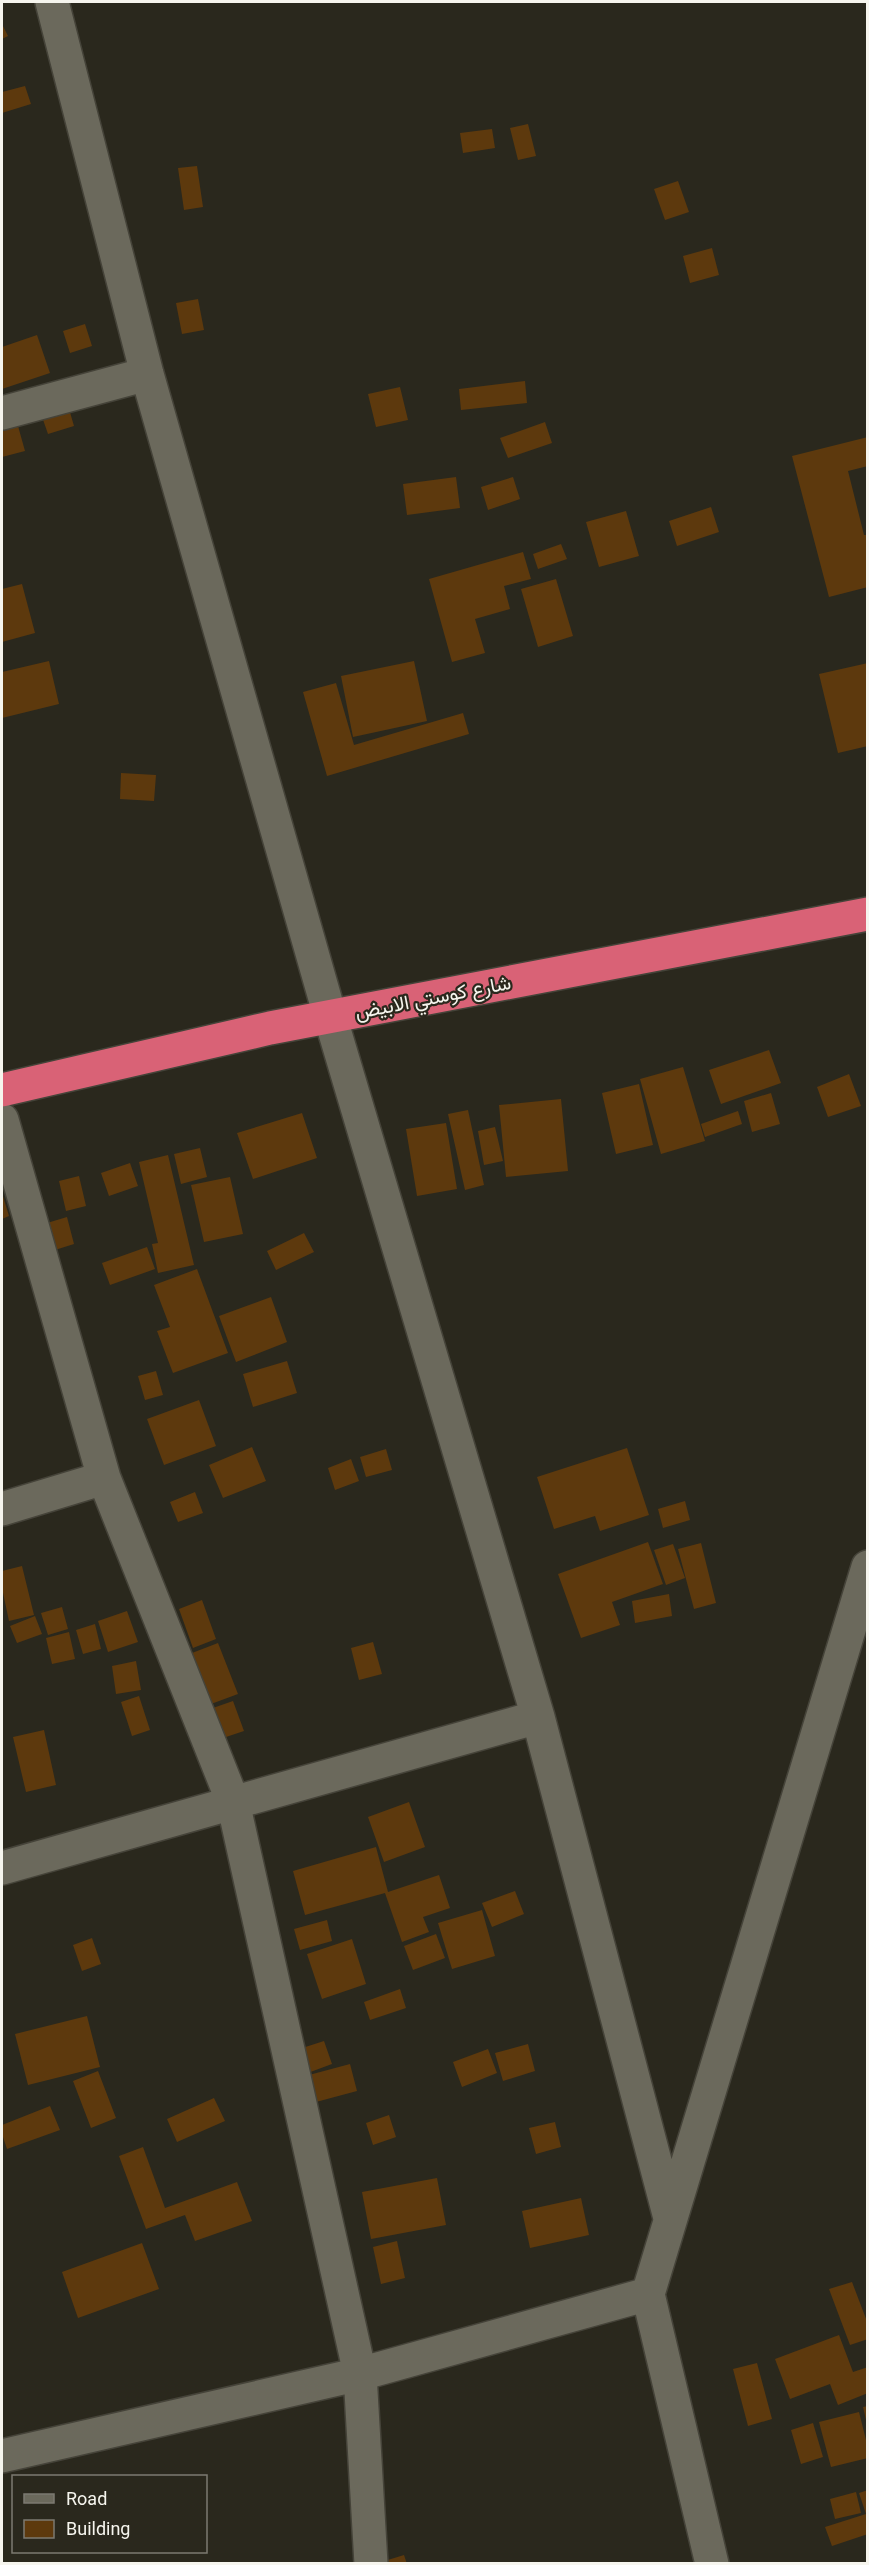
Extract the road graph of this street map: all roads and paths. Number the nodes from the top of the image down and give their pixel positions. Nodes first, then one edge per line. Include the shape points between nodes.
1 (52, 2) edge
2 (147, 374) junction
3 (2, 413) edge
4 (867, 914) edge
5 (330, 1016) junction
6 (2, 1090) edge
7 (2, 1120) edge
8 (104, 1478) junction
9 (2, 1509) edge
10 (867, 1567) edge
11 (538, 1717) junction
12 (233, 1802) junction
13 (2, 1868) edge
14 (670, 2218) junction
15 (648, 2294) junction
16 (360, 2374) junction
17 (2, 2456) edge
18 (371, 2564) edge
19 (712, 2564) edge

1 - 2 street
2 - 3 street
2 - 5 street
4 - 5 highway, شارع كوستي الابيض
5 - 6 highway, شارع كوستي الابيض
5 - 11 street
7 - 8 street
8 - 9 street
8 - 12 street
10 - 14 street
11 - 12 street
11 - 14 street
12 - 13 street
12 - 16 street
14 - 15 street
15 - 16 street
15 - 19 street
16 - 17 street
16 - 18 street

